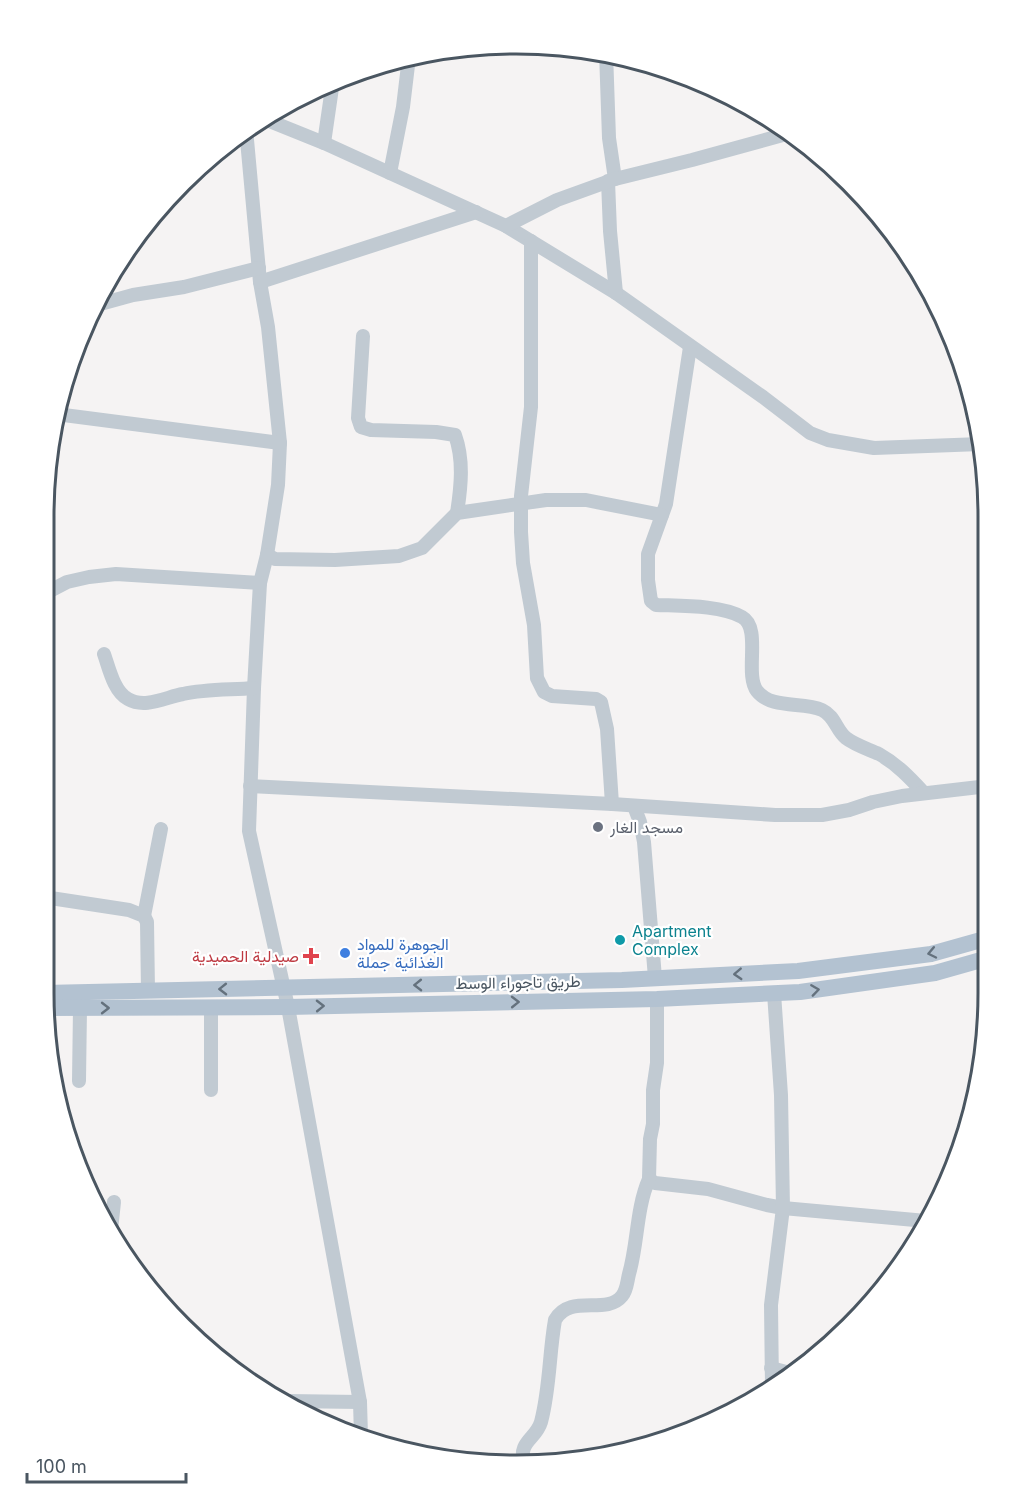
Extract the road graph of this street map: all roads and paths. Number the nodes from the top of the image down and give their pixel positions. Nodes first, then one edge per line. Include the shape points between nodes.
1 (606, 63) edge
2 (408, 67) edge
3 (331, 93) edge
4 (274, 123) edge
5 (778, 135) edge
6 (247, 140) edge
7 (324, 143) junction
8 (390, 173) junction
9 (612, 180) junction
10 (476, 212) junction
11 (506, 226) junction
12 (531, 241) junction
13 (260, 275) junction
14 (616, 293) junction
15 (107, 302) edge
16 (363, 336) dead end
17 (690, 347) junction
18 (66, 415) edge
19 (280, 443) junction
20 (972, 444) edge
21 (521, 503) junction
22 (457, 513) junction
23 (662, 515) junction
24 (267, 555) junction
25 (260, 582) junction
26 (54, 589) edge
27 (104, 654) dead end
28 (254, 688) junction
29 (250, 786) junction
30 (978, 787) edge
31 (924, 793) junction
32 (612, 804) junction
33 (634, 806) junction
34 (161, 829) dead end
35 (54, 899) edge
36 (144, 916) junction
37 (978, 941) edge
38 (978, 961) edge
39 (655, 978) junction
40 (285, 988) junction
41 (148, 991) junction
42 (54, 993) edge
43 (774, 993) junction
44 (657, 999) junction
45 (211, 1007) junction
46 (288, 1007) junction
47 (54, 1008) edge
48 (80, 1008) junction
49 (80, 1082) dead end
50 (211, 1090) dead end
51 (649, 1179) junction
52 (114, 1202) dead end
53 (783, 1208) junction
54 (112, 1217) edge
55 (918, 1220) edge
56 (771, 1368) junction
57 (782, 1371) edge
58 (772, 1378) edge
59 (301, 1401) edge
60 (360, 1402) junction
61 (361, 1428) edge
62 (522, 1455) edge

1 - 9 street
2 - 8 street
3 - 7 street
4 - 7 street
5 - 9 street
6 - 13 street
7 - 8 street
8 - 10 street
9 - 11 street via 557,200
9 - 14 street via 610,231
10 - 11 street
10 - 13 street
11 - 12 street
12 - 14 street
12 - 21 street via 531,407
13 - 15 street
13 - 19 street
14 - 17 street
16 - 22 street via 358,418 361,427 455,435 460,447 461,485
17 - 20 street via 810,433 828,440 874,448
17 - 23 street
18 - 19 street
19 - 24 street
21 - 22 street
21 - 23 street via 586,500
21 - 32 street via 523,563 534,625 537,678 544,692 552,696 601,702 607,729
22 - 24 street via 422,548 399,556 334,560 275,559
23 - 31 street via 648,554 651,602 709,608 742,617 751,630 757,691 767,700 823,711 845,737 901,769
24 - 25 street
25 - 26 street via 116,573 67,582
25 - 28 street
27 - 28 street via 115,684 127,699 143,703 183,694
28 - 29 street
29 - 32 street
29 - 40 street via 252,851
30 - 31 street
31 - 33 street via 822,815
32 - 33 street
33 - 39 street via 645,843
34 - 36 street
35 - 36 street via 129,910
36 - 41 street
37 -> 39 main road, طريق تاجوراء الوسط via 931,954 798,971
43 -> 38 main road via 935,973
39 -> 40 main road, طريق تاجوراء الوسط
40 -> 41 main road, طريق تاجوراء الوسط
40 - 46 street
41 - 42 main road, طريق تاجوراء الوسط
43 - 44 main road
43 - 53 street
46 -> 44 main road
44 - 51 street
45 - 46 main road
48 -> 45 main road
45 - 50 street
46 - 60 street
47 - 48 main road
48 - 49 street
51 - 53 street
51 - 62 street via 622,1296 601,1305 567,1308 555,1320 540,1425 523,1445
52 - 54 street
53 - 55 street
53 - 56 street via 771,1305
56 - 57 street
56 - 58 street
59 - 60 street
60 - 61 street

